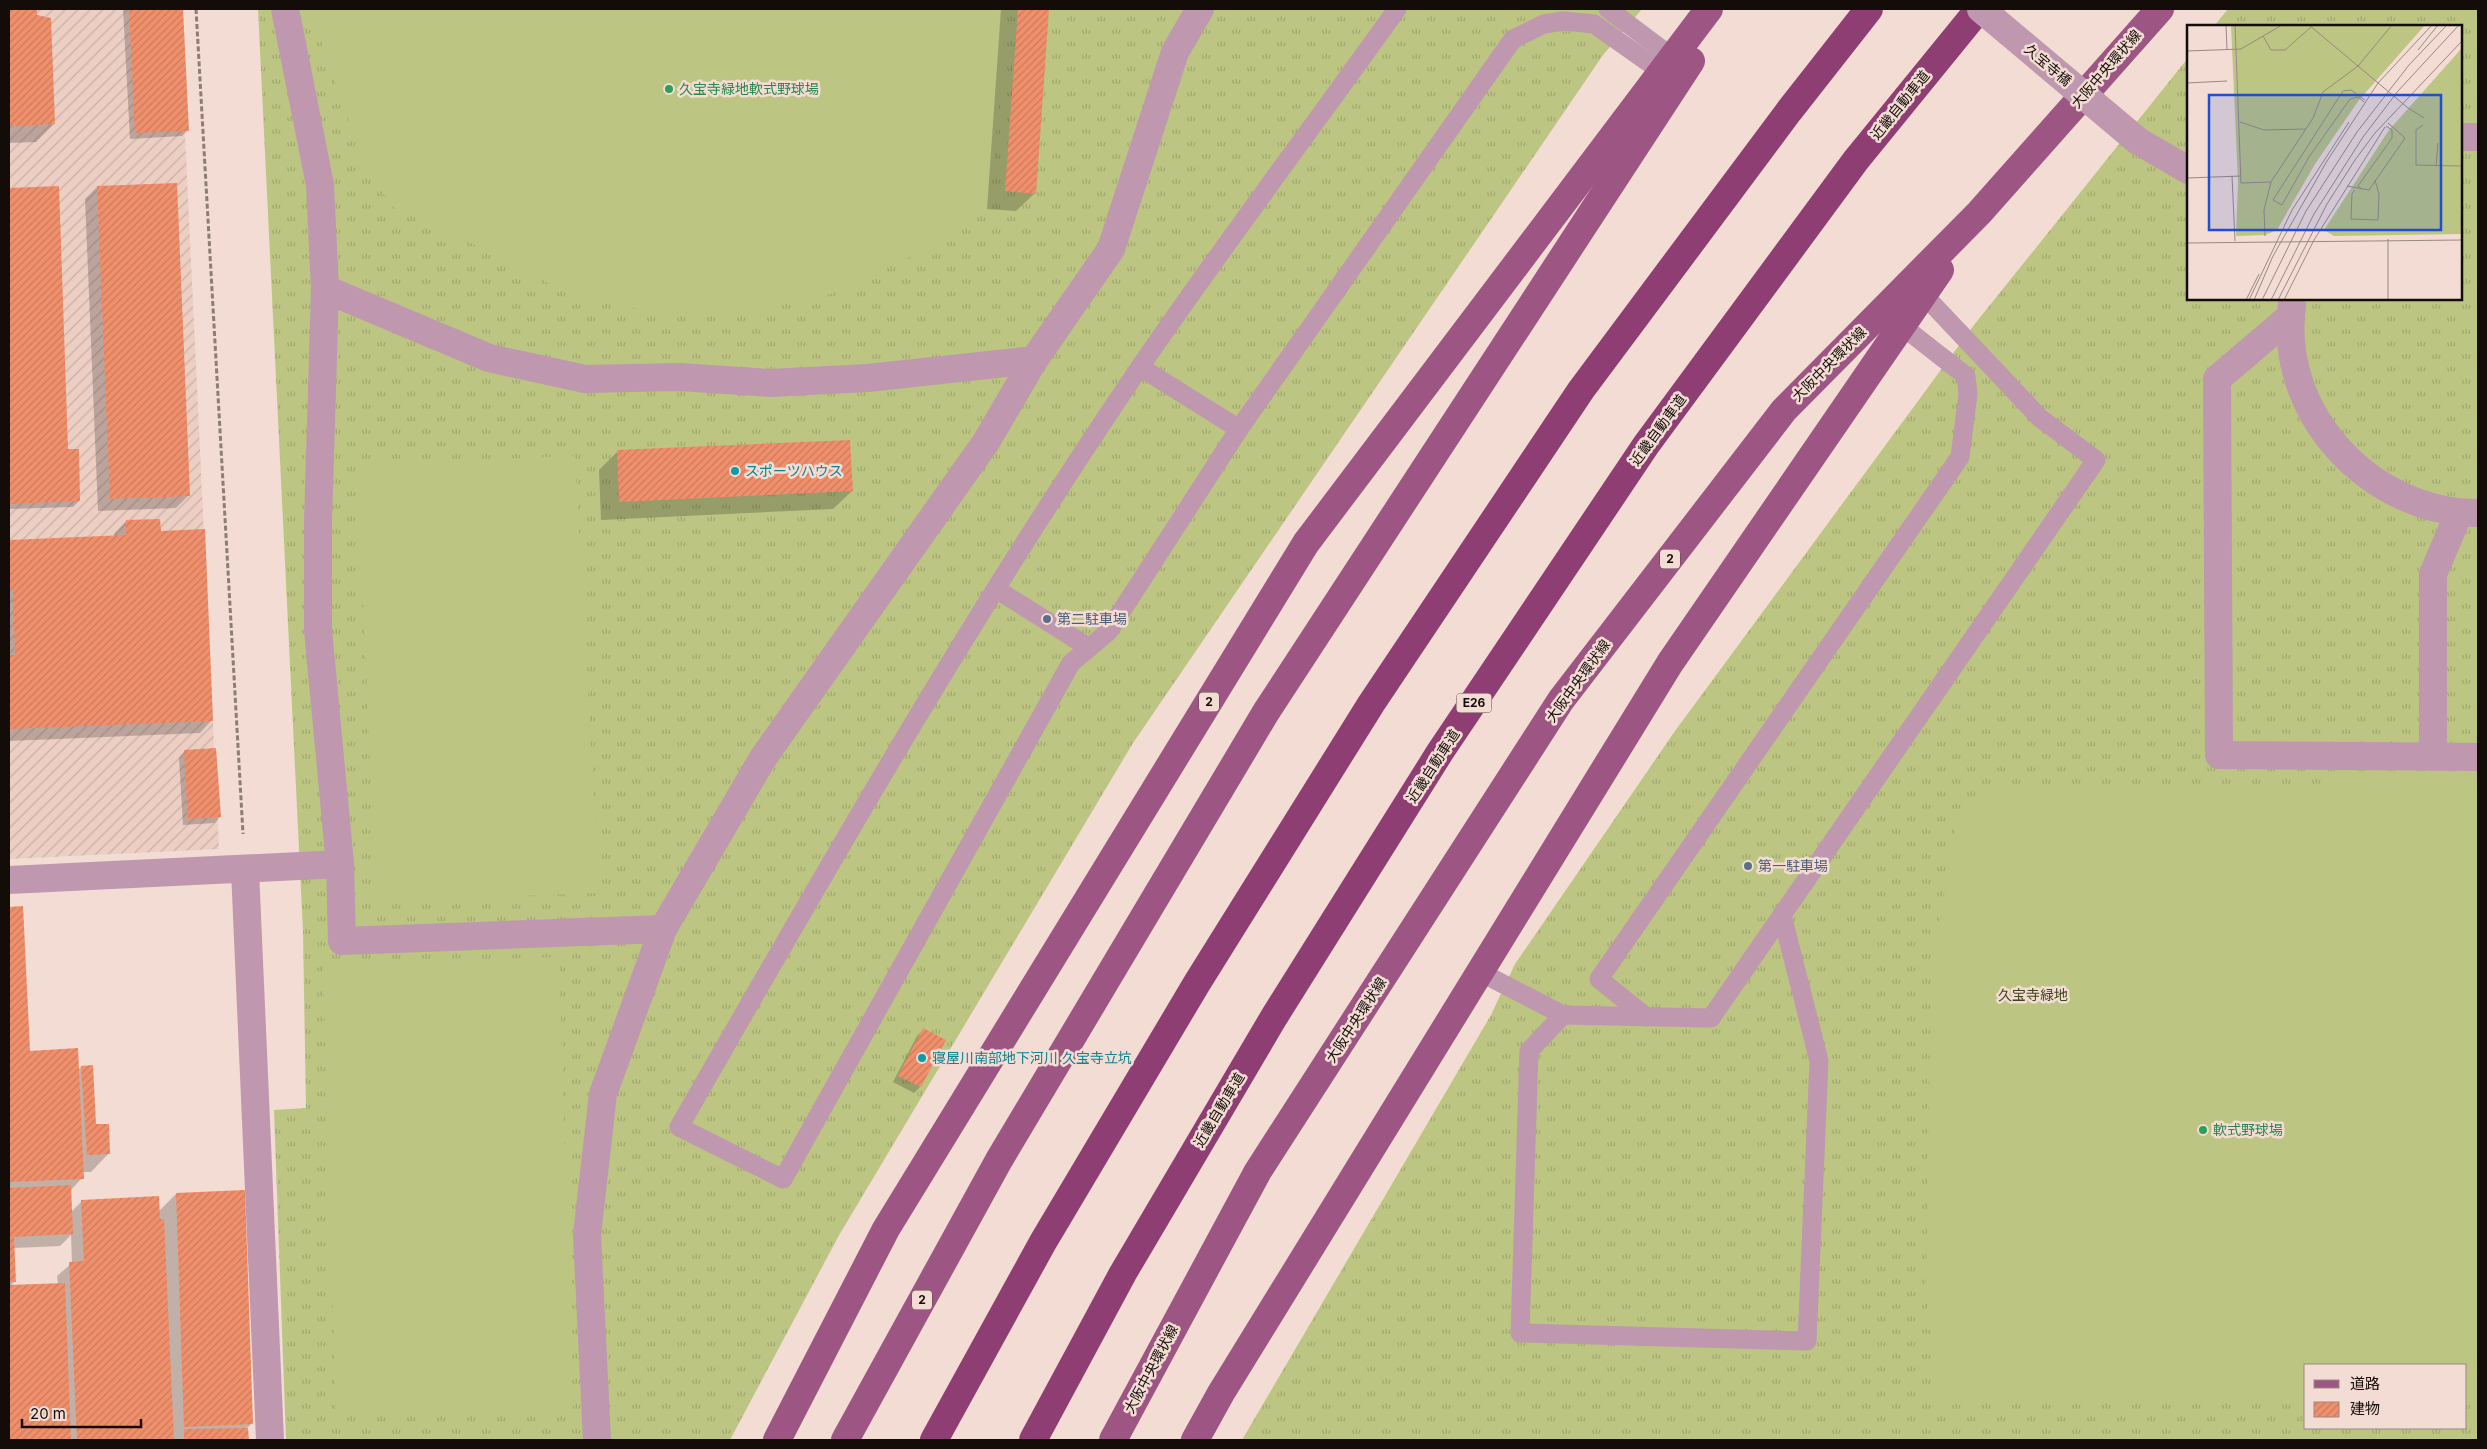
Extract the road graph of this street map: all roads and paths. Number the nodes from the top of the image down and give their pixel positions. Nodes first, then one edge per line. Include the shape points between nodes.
1 (196, 9) edge
2 (285, 9) edge
3 (1200, 9) edge
4 (1397, 9) edge
5 (1608, 9) edge
6 (1708, 9) edge
7 (1725, 9) edge
8 (1869, 9) edge
9 (1980, 9) edge
10 (2160, 9) edge
11 (1667, 64) junction
12 (2462, 137) edge
13 (2478, 137) edge
14 (2187, 169) edge
15 (1979, 213) junction
16 (325, 289) junction
17 (1924, 294) junction
18 (2292, 308) edge
19 (1902, 326) junction
20 (1034, 360) junction
21 (1140, 367) junction
22 (1239, 429) junction
23 (2468, 513) edge
24 (996, 589) junction
25 (1088, 647) junction
26 (2432, 757) junction
27 (2478, 758) edge
28 (340, 864) junction
29 (245, 870) junction
30 (9, 880) edge
31 (1782, 915) junction
32 (663, 929) junction
33 (1480, 972) junction
34 (1563, 1015) junction
35 (1646, 1017) junction
36 (270, 1440) edge
37 (597, 1440) edge
38 (777, 1440) edge
39 (845, 1440) edge
40 (934, 1440) edge
41 (1033, 1440) edge
42 (1114, 1440) edge
43 (1195, 1440) edge

1 - 29 path
2 - 16 street via 320,185
3 - 20 street via 1175,52 1112,249
4 - 21 lane
5 - 11 lane
6 - 11 main road, 2
7 - 39 main road, 2 via 1266,712 999,1160
8 - 40 highway via 1788,111 1581,390 1370,704 1196,982 1048,1233
9 - 14 street, 久宝寺橋, bridge via 2138,140
9 - 41 highway, 近畿自動車道 / E26 via 1856,160 1646,446 1440,752 1253,1051 1123,1273
10 - 15 main road, 大阪中央環状線 / 2
11 - 22 lane via 1594,24 1563,21 1544,24 1513,39
11 - 38 main road, 2 via 1306,543 886,1229
12 - 13 street
15 - 17 main road, 2
15 - 42 main road, 大阪中央環状線 / 2 via 1784,410 1561,700 1258,1171
16 - 20 street via 489,358 585,379 680,377 771,382 868,378
16 - 28 street via 318,630
17 - 19 main road, 2
17 - 31 lane via 2040,418 2096,460
18 - 23 street via 2292,352 2301,386 2315,419 2336,448 2361,472 2391,492 2424,506
18 - 26 street via 2217,379 2219,755
19 - 33 main road, 2 via 1670,662
19 - 35 lane via 1966,376 1968,394 1960,457 1599,979
20 - 32 street via 986,442 763,758
21 - 22 lane
21 - 24 lane
22 - 25 lane via 1108,632
23 - 26 street via 2432,574
24 - 25 lane
24 - 25 lane via 844,839 679,1128 783,1179 1071,663
26 - 27 street
28 - 29 street
28 - 32 street via 342,941
29 - 30 street
29 - 36 street
31 - 34 lane via 1819,1061 1808,1341 1520,1333 1529,1051
31 - 35 lane via 1711,1018
32 - 37 street via 603,1094 587,1235
33 - 34 lane
33 - 43 main road, 2
34 - 35 lane

